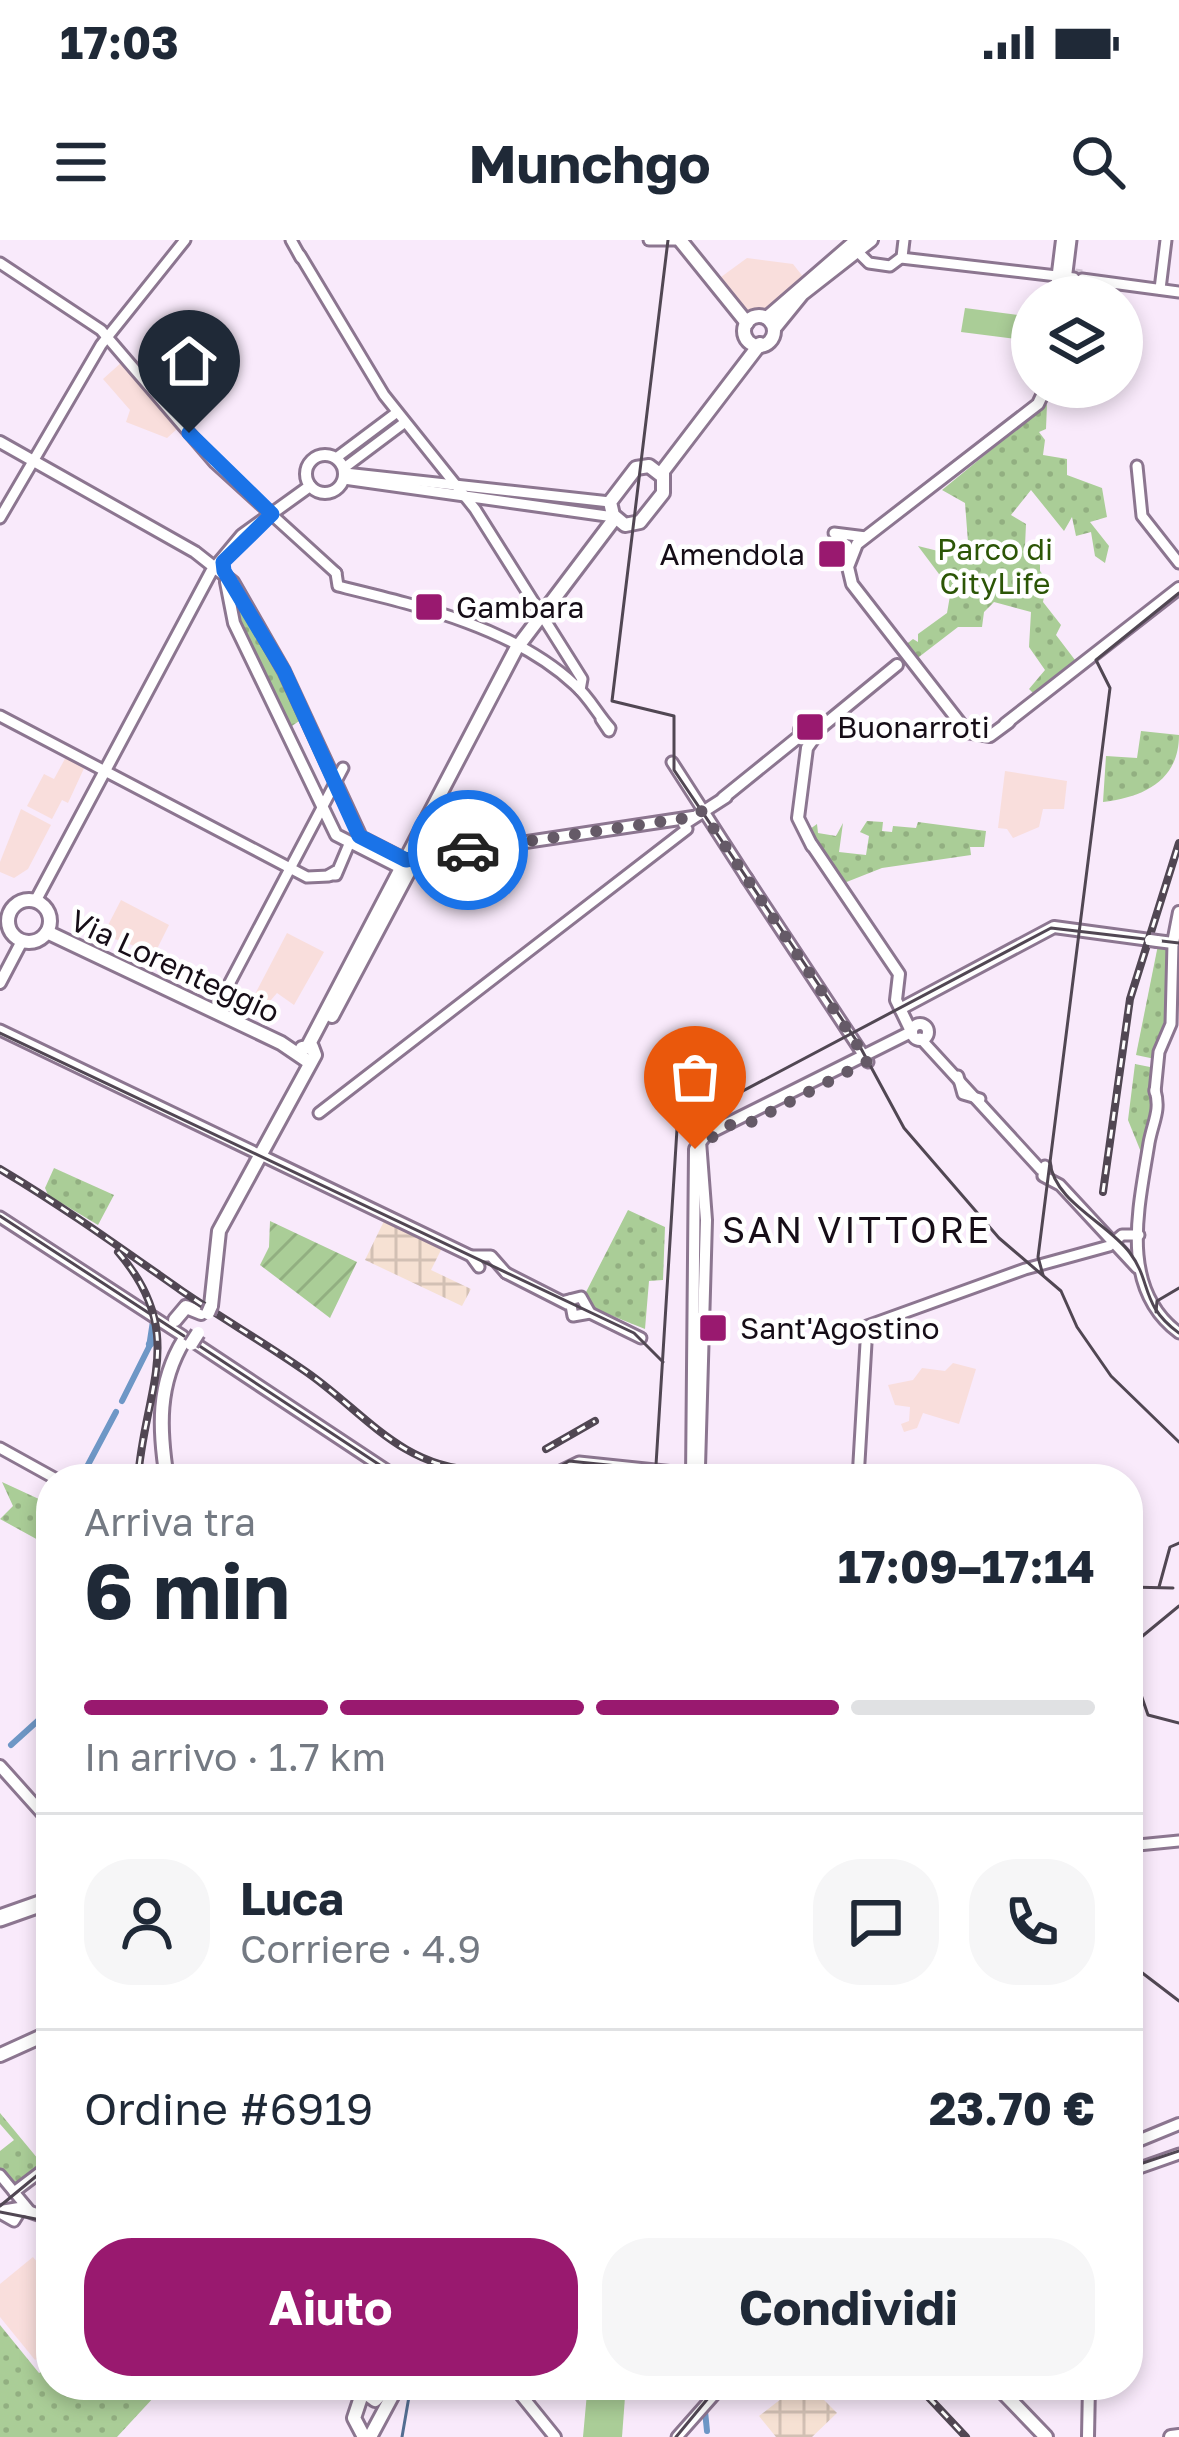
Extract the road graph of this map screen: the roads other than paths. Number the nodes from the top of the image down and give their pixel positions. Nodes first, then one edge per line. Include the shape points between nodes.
1 (185, 240) edge
2 (649, 240) edge
3 (682, 240) edge
4 (872, 240) edge
5 (1067, 240) edge
6 (1166, 240) edge
7 (853, 244) edge
8 (296, 248) edge
9 (903, 249) edge
10 (0, 263) edge
11 (1069, 275) junction
12 (1160, 286) junction
13 (1179, 289) edge
14 (746, 317) junction
15 (772, 322) junction
16 (110, 341) junction
17 (753, 344) junction
18 (1033, 408) edge
19 (1037, 408) edge
20 (398, 419) junction
21 (1007, 428) junction
22 (0, 442) edge
23 (978, 457) junction
24 (32, 458) junction
25 (342, 470) junction
26 (653, 470) junction
27 (942, 481) junction
28 (1140, 485) dead end
29 (310, 486) junction
30 (457, 490) junction
31 (272, 514) junction
32 (616, 515) junction
33 (0, 518) edge
34 (0, 529) edge
35 (834, 538) dead end
36 (855, 545) junction
37 (211, 573) junction
38 (1179, 578) edge
39 (545, 620) junction
40 (900, 646) junction
41 (520, 650) junction
42 (896, 663) junction
43 (913, 663) junction
44 (286, 681) junction
45 (578, 682) junction
46 (267, 690) junction
47 (0, 714) edge
48 (306, 724) junction
49 (606, 726) dead end
50 (286, 732) junction
51 (809, 737) junction
52 (674, 767) dead end
53 (108, 771) junction
54 (338, 779) junction
55 (323, 812) junction
56 (692, 819) junction
57 (354, 838) junction
58 (412, 859) junction
59 (291, 867) junction
60 (41, 899) junction
61 (5, 910) edge
62 (1179, 912) edge
63 (52, 931) junction
64 (18, 943) junction
65 (1174, 943) junction
66 (0, 972) edge
67 (0, 983) edge
68 (218, 1007) junction
69 (902, 1008) junction
70 (0, 1033) edge
71 (910, 1038) junction
72 (282, 1039) junction
73 (307, 1053) junction
74 (867, 1058) junction
75 (318, 1111) dead end
76 (255, 1154) junction
77 (0, 1216) edge
78 (1136, 1240) junction
79 (1114, 1247) junction
80 (482, 1261) junction
81 (500, 1270) junction
82 (1139, 1274) junction
83 (201, 1310) junction
84 (175, 1320) dead end
85 (1179, 1333) edge
86 (641, 1338) dead end
87 (182, 1352) junction
88 (0, 1448) edge
89 (169, 1464) edge
90 (374, 1464) edge
91 (693, 1464) edge
92 (859, 1464) edge
93 (36, 1468) edge
94 (0, 1760) edge
95 (36, 1803) edge
96 (1179, 1841) edge
97 (1143, 1845) edge
98 (36, 1911) edge
99 (0, 1922) edge
100 (36, 2039) edge
101 (0, 2055) edge
102 (1179, 2122) edge
103 (1143, 2135) edge
104 (1179, 2152) edge
105 (1143, 2164) edge
106 (0, 2175) edge
107 (36, 2175) edge
108 (14, 2192) junction
109 (25, 2211) junction
110 (0, 2214) edge
111 (36, 2216) edge
112 (360, 2400) edge
113 (384, 2400) edge
114 (525, 2400) edge
115 (708, 2400) edge
116 (1011, 2400) edge
117 (1022, 2400) edge
118 (1089, 2400) edge
119 (367, 2437) edge
120 (555, 2437) edge
121 (677, 2437) edge
122 (1046, 2437) edge
123 (1057, 2437) edge
124 (1085, 2437) edge

1 - 16 street
2 - 3 street
3 - 14 main road
4 - 7 main road
5 - 11 main road
6 - 12 street
7 - 9 street via 871,264 890,266
7 - 15 main road
8 - 20 street
9 - 11 street
10 - 16 street
11 - 12 street
12 - 13 street
14 - 15 main road
14 - 17 main road via 742,334
15 - 17 main road via 773,335
16 - 24 street
16 - 31 street via 211,459
17 - 26 main road
18 - 21 main road
19 - 23 main road
20 - 25 street
20 - 30 street
21 - 23 main road
21 - 27 main road
22 - 24 main road
23 - 27 main road
24 - 33 street
24 - 34 street
24 - 37 main road via 176,543
25 - 29 main road via 328,493
25 - 29 main road via 322,455 310,462
25 - 30 street
26 - 32 main road
26 - 32 main road via 663,493 638,524
27 - 36 main road
28 - 38 street via 1144,519
29 - 31 main road
30 - 32 street
30 - 39 street
31 - 37 main road
31 - 41 street via 336,573 345,572 346,583 430,604
32 - 39 main road
35 - 36 street
36 - 40 main road via 849,578
37 - 44 main road via 246,601
37 - 46 main road via 232,592 233,619
37 - 53 main road
38 - 43 main road via 1166,599 1001,728 974,735
39 - 41 main road
39 - 45 street
40 - 42 main road
40 - 43 main road
41 - 45 street
41 - 58 main road
42 - 43 main road
42 - 51 main road
44 - 46 main road
44 - 48 main road
45 - 49 street
46 - 50 main road
47 - 53 street
48 - 50 main road
48 - 54 main road
50 - 55 main road
51 - 56 main road
51 - 69 main road via 801,823 896,975
52 - 56 street
53 - 59 street
53 - 60 main road
54 - 55 street
54 - 57 main road
55 - 57 main road via 336,835
55 - 59 street
56 - 58 main road
56 - 74 street via 718,836
56 - 75 street
57 - 58 main road
57 - 59 street via 331,873
58 - 73 main road
59 - 68 street
60 - 61 main road
60 - 63 main road
61 - 64 main road
62 - 65 main road
63 - 64 main road
63 - 68 main road, Via Lorenteggio
63 - 72 main road, Via Lorenteggio
64 - 66 main road
64 - 67 main road
65 - 69 main road via 1046,931
65 - 78 street via 1172,1025
68 - 72 main road, Via Lorenteggio
69 - 71 main road
70 - 76 street
71 - 74 main road
71 - 79 street via 958,1076 963,1094 978,1097
72 - 73 main road
73 - 76 main road
74 - 91 main road via 708,1137 699,1150
76 - 80 street
76 - 83 main road via 214,1246
77 - 87 street
78 - 79 street
78 - 79 street via 1130,1256
78 - 82 street
79 - 82 street
79 - 92 street via 867,1326
80 - 81 street
80 - 81 street
81 - 86 street via 567,1302 574,1316 586,1310
82 - 85 street via 1154,1308
83 - 84 main road via 183,1308
83 - 87 main road, bridge
87 - 89 main road via 165,1424
87 - 90 street
88 - 93 street
94 - 95 main road
96 - 97 street
98 - 99 highway
100 - 101 main road
102 - 103 main road
104 - 105 street
106 - 108 street
107 - 108 street
108 - 109 street
109 - 110 main road
109 - 111 main road
112 - 119 main road via 354,2419
113 - 119 main road
114 - 120 main road
115 - 121 street
116 - 122 main road
117 - 123 main road
118 - 124 main road

